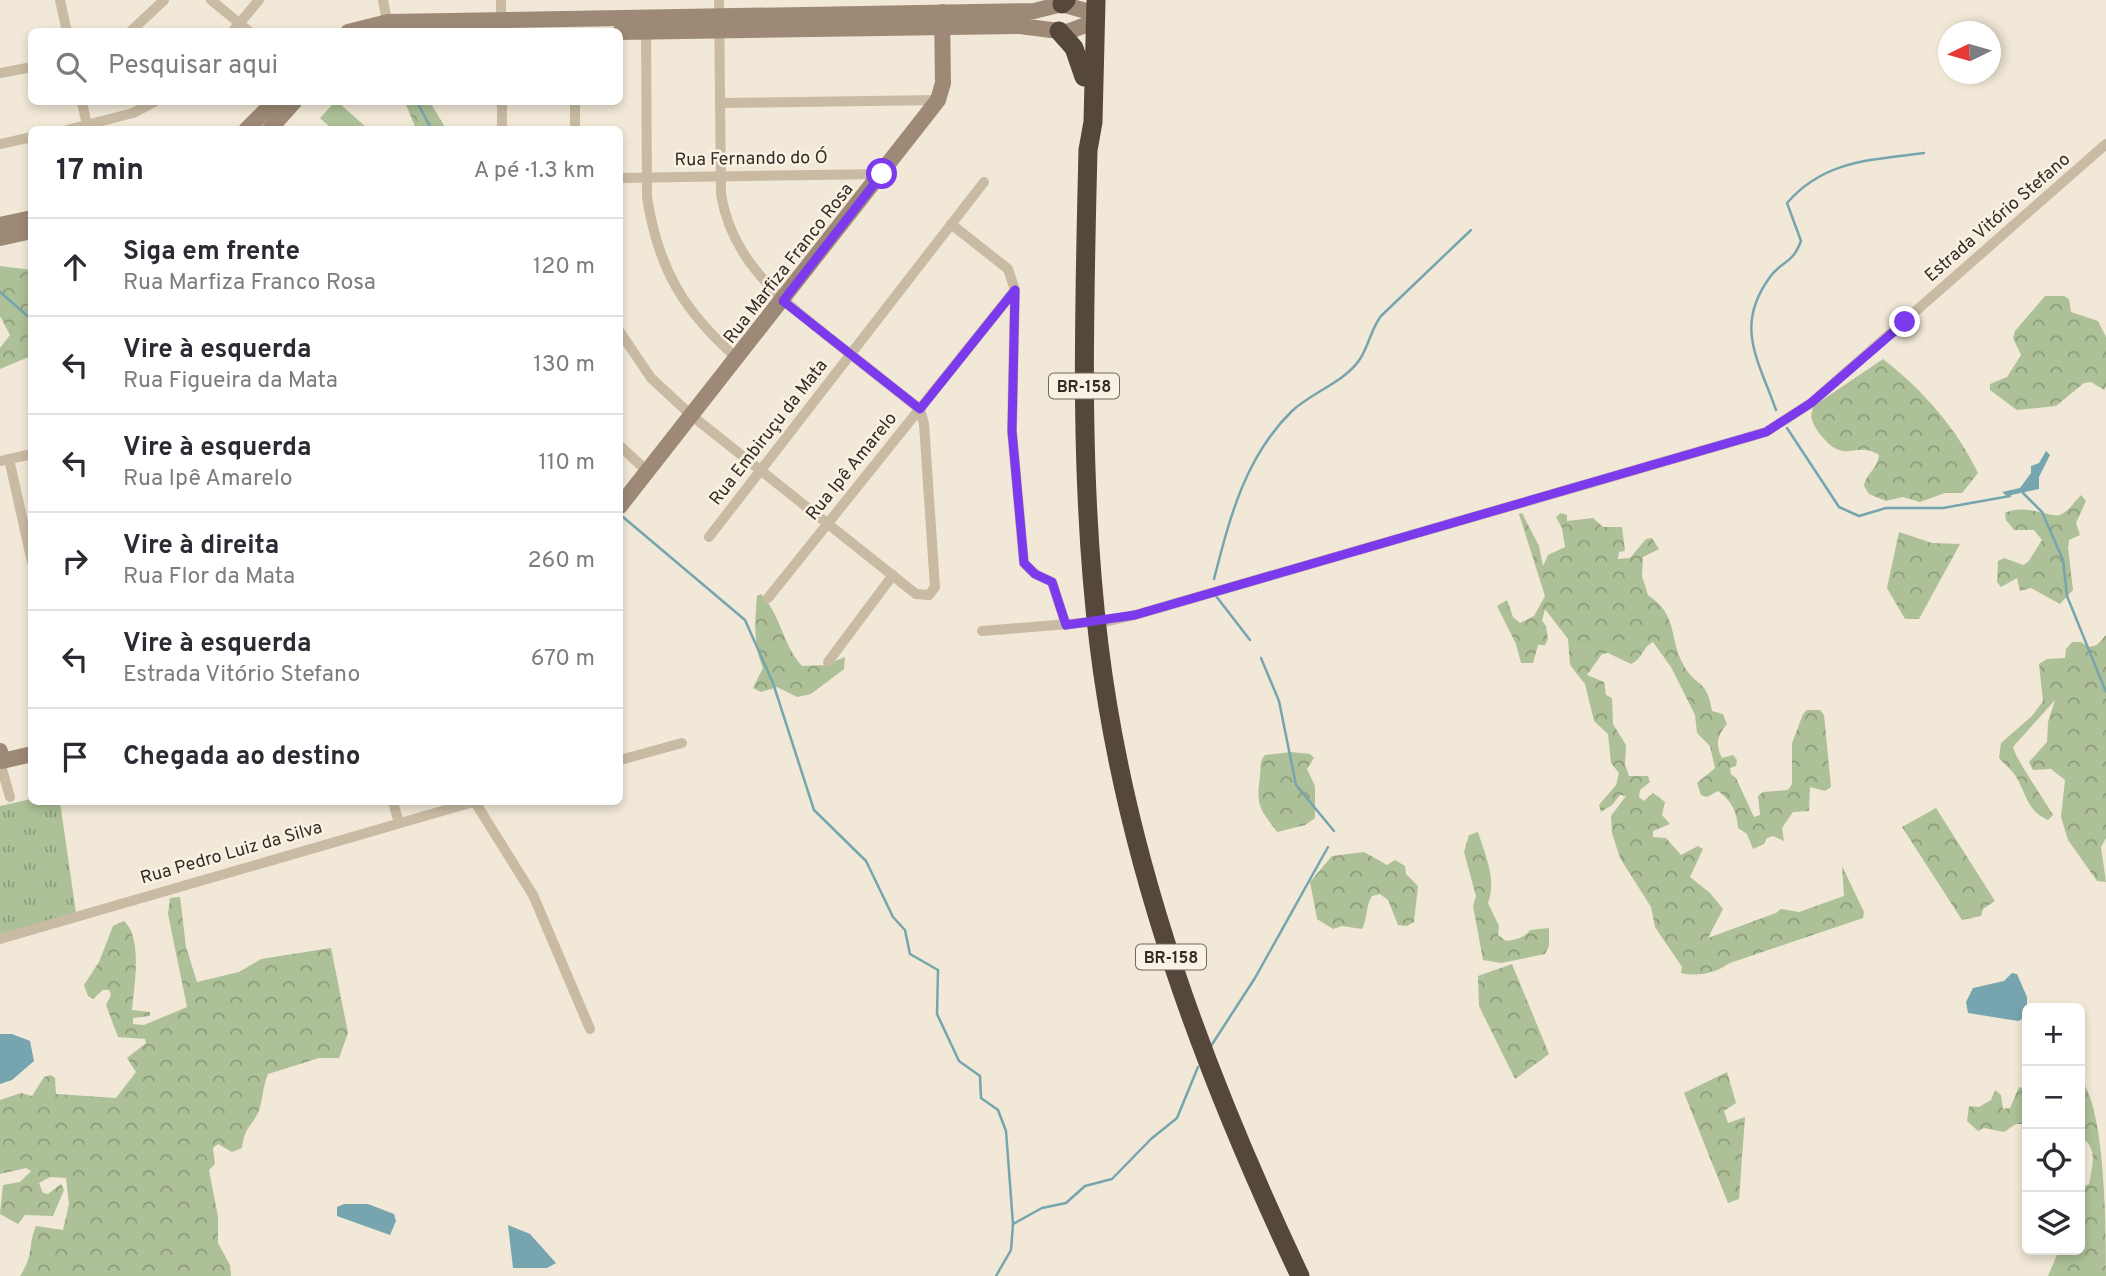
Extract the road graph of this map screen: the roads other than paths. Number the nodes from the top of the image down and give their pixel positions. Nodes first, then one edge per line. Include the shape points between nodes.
1 (60, 0) edge
2 (164, 0) edge
3 (211, 0) edge
4 (259, 0) edge
5 (383, 0) edge
6 (501, 0) edge
7 (1064, 2) edge
8 (1090, 11) edge
9 (1021, 12) edge
10 (719, 16) edge
11 (942, 20) junction
12 (646, 24) junction
13 (574, 25) edge
14 (501, 26) edge
15 (236, 27) edge
16 (389, 27) edge
17 (66, 28) edge
18 (134, 28) edge
19 (623, 31) edge
20 (1059, 31) junction
21 (28, 67) edge
22 (0, 73) edge
23 (1084, 77) junction
24 (938, 100) junction
25 (720, 103) junction
26 (83, 105) edge
27 (148, 105) edge
28 (271, 105) edge
29 (291, 105) edge
30 (502, 105) edge
31 (575, 105) edge
32 (88, 126) edge
33 (91, 126) edge
34 (250, 126) edge
35 (273, 126) edge
36 (502, 126) edge
37 (575, 126) edge
38 (28, 138) edge
39 (0, 144) edge
40 (2106, 144) edge
41 (1088, 150) junction
42 (882, 174) junction
43 (721, 176) junction
44 (623, 177) edge
45 (647, 177) junction
46 (984, 182) dead end
47 (28, 219) edge
48 (951, 224) junction
49 (0, 225) edge
50 (28, 232) edge
51 (0, 238) edge
52 (1015, 290) junction
53 (783, 301) junction
54 (623, 336) edge
55 (850, 354) junction
56 (738, 359) junction
57 (920, 409) junction
58 (691, 415) junction
59 (623, 449) edge
60 (28, 455) edge
61 (4, 460) edge
62 (760, 470) junction
63 (647, 471) junction
64 (623, 502) edge
65 (828, 524) junction
66 (709, 537) dead end
67 (28, 547) edge
68 (893, 575) junction
69 (768, 598) dead end
70 (1097, 622) junction
71 (1066, 625) junction
72 (982, 631) dead end
73 (828, 662) dead end
74 (682, 743) dead end
75 (28, 755) edge
76 (1, 758) edge
77 (623, 759) edge
78 (10, 797) dead end
79 (394, 805) edge
80 (463, 805) edge
81 (476, 805) edge
82 (399, 823) junction
83 (0, 939) edge
84 (590, 1028) dead end
85 (1300, 1276) edge

1 - 17 street
2 - 18 street
3 - 15 street
4 - 15 street
5 - 16 street
6 - 14 street
7 - 8 main road
7 - 9 main road
8 - 20 main road via 1075,30
8 - 23 highway, BR-158
8 - 41 highway, BR-158 via 1093,122
9 - 11 main road
9 - 20 main road
10 - 11 main road
10 - 12 main road
10 - 25 street
11 - 24 main road, Rua Marfiza Franco Rosa via 943,83
12 - 13 main road
12 - 19 main road
12 - 45 street
13 - 14 main road
14 - 16 main road
20 - 23 highway via 1074,48
21 - 22 street
23 - 41 highway, BR-158
24 - 25 street
24 - 42 main road, Rua Marfiza Franco Rosa
25 - 43 street
26 - 32 street
27 - 33 street
28 - 34 main road
29 - 35 main road
30 - 36 street
31 - 37 street
38 - 39 street
40 - 70 street, Estrada Vitório Stefano via 1811,403 1766,432 1135,615
41 - 70 highway, BR-158 via 1084,396
42 - 43 street, Rua Fernando do Ó
42 - 53 main road, Rua Marfiza Franco Rosa
43 - 45 street, Rua Fernando do Ó
43 - 53 street via 724,210 740,252
44 - 45 street, Rua Fernando do Ó
45 - 56 street via 651,224 666,266 703,328
46 - 48 street, Rua Embiruçu da Mata
47 - 49 main road
48 - 52 street via 1008,269
48 - 55 street, Rua Embiruçu da Mata
50 - 51 main road
52 - 57 street, Rua Ipê Amarelo
52 - 71 street via 1012,431 1024,563 1052,582
53 - 55 street
53 - 56 main road, Rua Marfiza Franco Rosa
54 - 58 street via 651,378
55 - 57 street
55 - 62 street, Rua Embiruçu da Mata
56 - 58 main road, Rua Marfiza Franco Rosa
57 - 65 street, Rua Ipê Amarelo
57 - 68 street via 935,587 929,596 916,594
58 - 62 street
58 - 63 main road, Rua Marfiza Franco Rosa
59 - 63 street
60 - 61 street
61 - 67 street
62 - 65 street
62 - 66 street, Rua Embiruçu da Mata
63 - 64 main road, Rua Marfiza Franco Rosa
65 - 68 street
65 - 69 street, Rua Ipê Amarelo
68 - 73 street
70 - 71 street
70 - 85 highway, BR-158 via 1111,725 1127,798 1178,979 1211,1076
71 - 72 street
74 - 77 street
75 - 76 main road
76 - 78 street
79 - 82 street
80 - 82 street, Rua Pedro Luiz da Silva
81 - 84 street via 533,895
82 - 83 street, Rua Pedro Luiz da Silva

